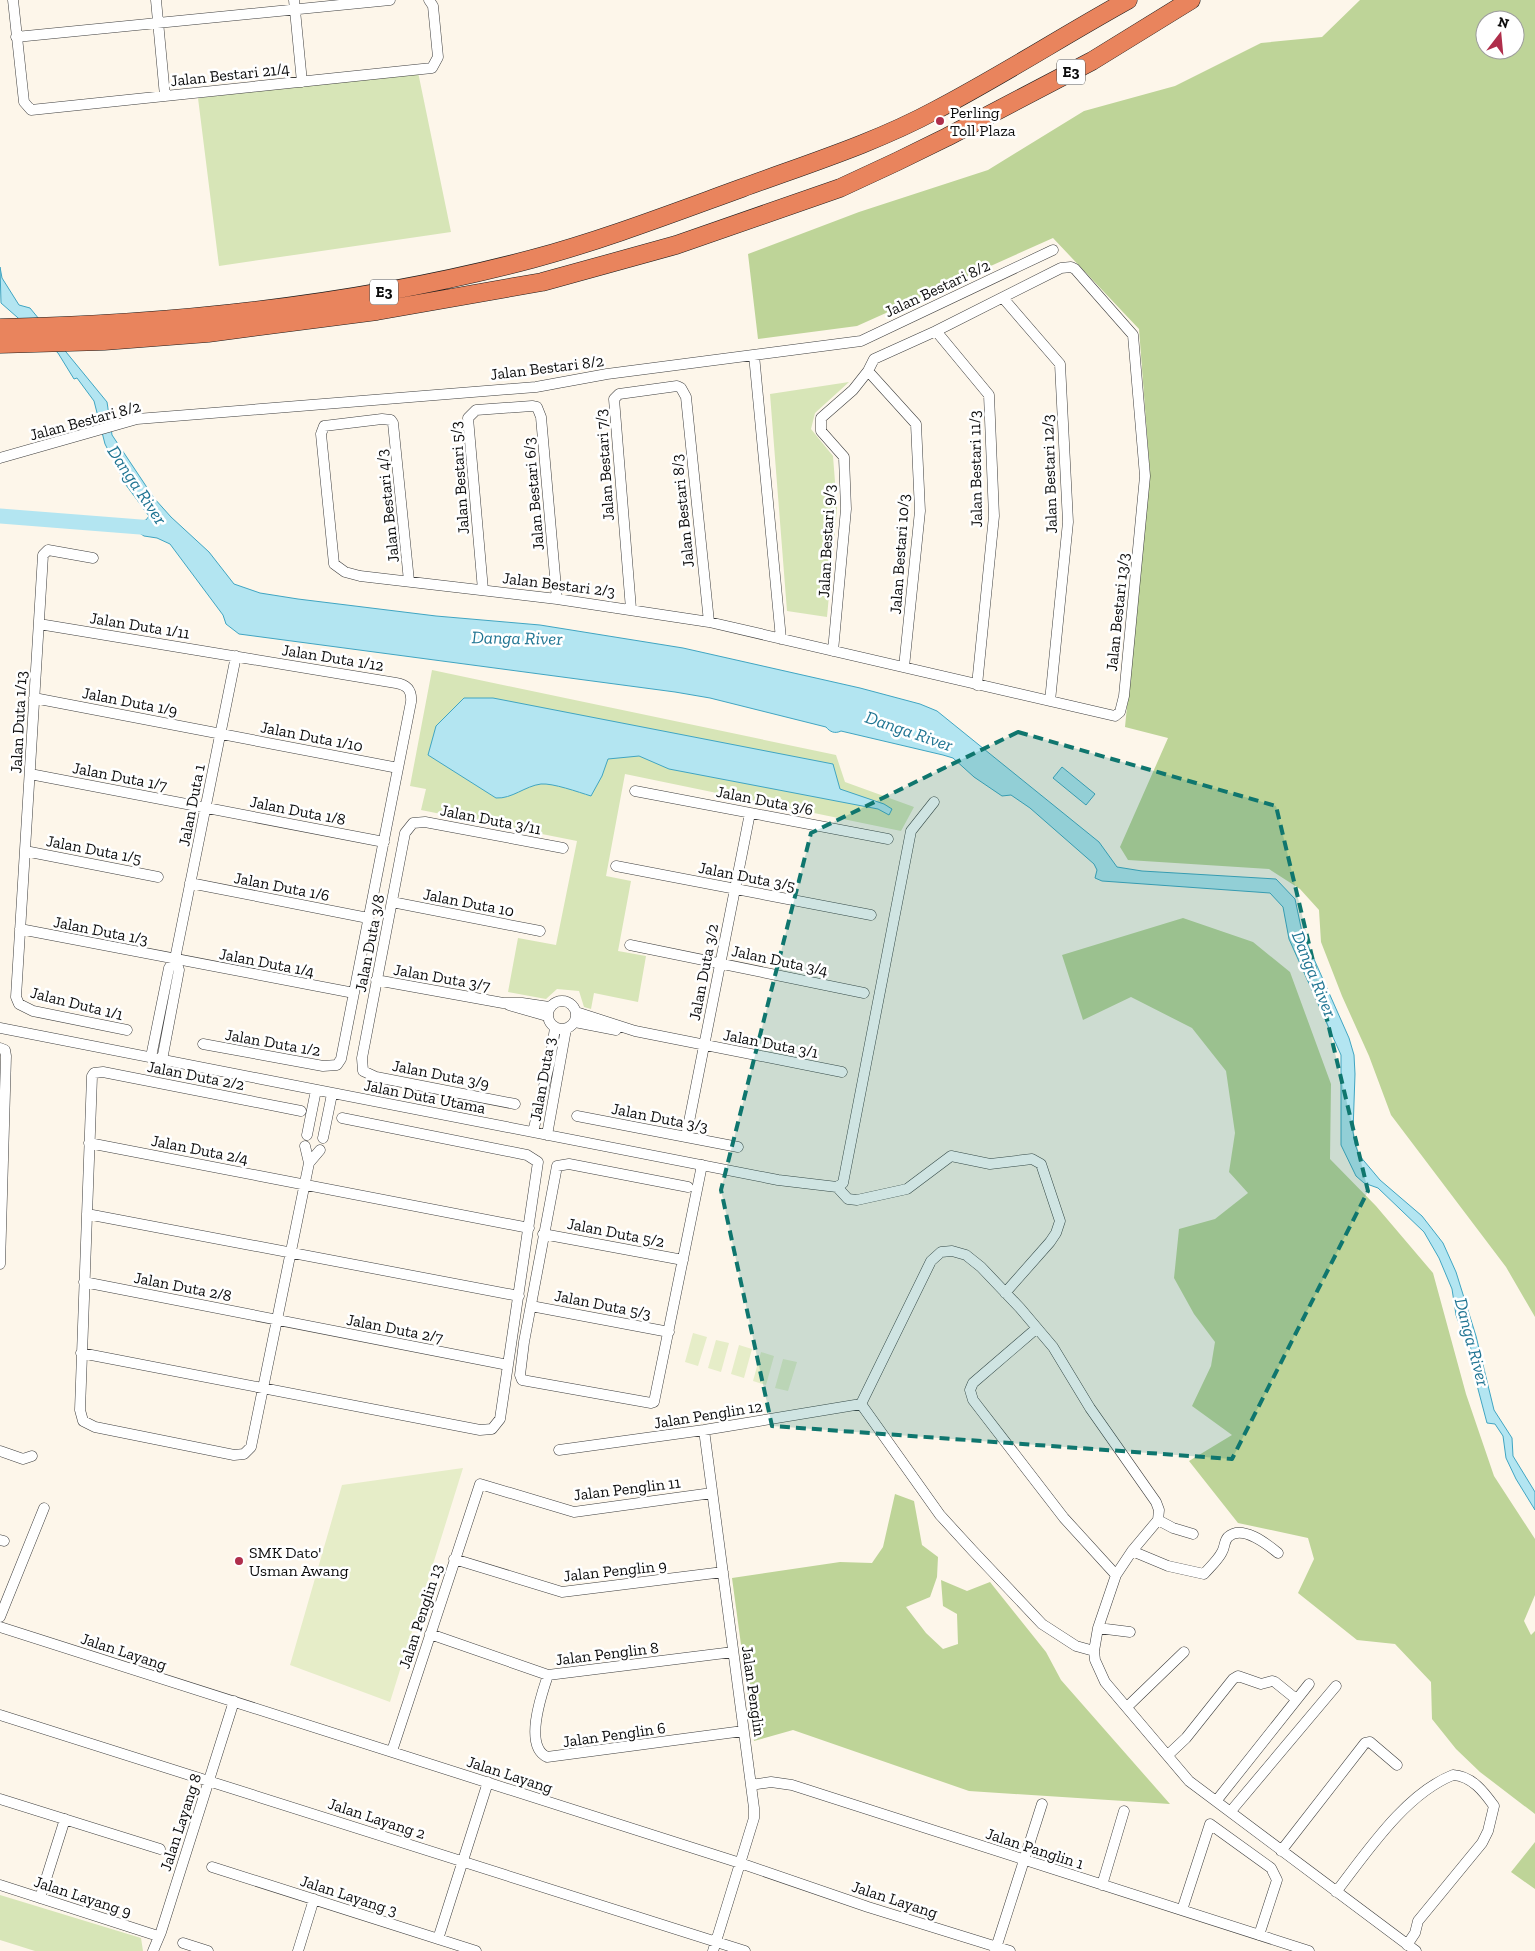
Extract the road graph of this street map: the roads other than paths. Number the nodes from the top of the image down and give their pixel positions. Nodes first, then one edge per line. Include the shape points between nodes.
1 (13, 0) edge
2 (156, 0) edge
3 (390, 0) edge
4 (429, 0) edge
5 (1128, 0) edge
6 (1191, 0) edge
7 (294, 5) edge
8 (158, 23) junction
9 (16, 37) junction
10 (302, 82) junction
11 (165, 96) junction
12 (1053, 250) dead end
13 (1003, 298) junction
14 (0, 328) edge
15 (936, 331) junction
16 (0, 344) edge
17 (754, 355) junction
18 (868, 371) junction
19 (686, 397) joint
20 (541, 417) joint
21 (394, 428) joint
22 (0, 458) edge
23 (93, 558) dead end
24 (409, 581) junction
25 (482, 590) junction
26 (557, 599) junction
27 (631, 609) junction
28 (709, 622) junction
29 (39, 624) junction
30 (782, 639) junction
31 (833, 651) junction
32 (236, 656) junction
33 (904, 667) junction
34 (977, 685) junction
35 (34, 698) junction
36 (1050, 701) junction
37 (220, 734) junction
38 (398, 768) junction
39 (30, 774) junction
40 (636, 791) dead end
41 (934, 802) dead end
42 (206, 808) junction
43 (750, 813) junction
44 (413, 823) joint
45 (888, 839) dead end
46 (384, 842) junction
47 (563, 848) dead end
48 (25, 851) junction
49 (616, 866) dead end
50 (158, 877) dead end
51 (190, 883) junction
52 (735, 889) junction
53 (392, 902) junction
54 (871, 915) dead end
55 (368, 918) junction
56 (20, 929) junction
57 (540, 931) dead end
58 (630, 945) dead end
59 (175, 959) junction
60 (720, 964) junction
61 (376, 980) junction
62 (864, 993) dead end
63 (354, 994) junction
64 (19, 1004) joint
65 (548, 1011) junction
66 (576, 1017) junction
67 (0, 1028) edge
68 (555, 1028) junction
69 (566, 1029) junction
70 (127, 1030) dead end
71 (203, 1044) dead end
72 (704, 1044) junction
73 (3, 1052) edge
74 (151, 1057) junction
75 (162, 1060) junction
76 (362, 1071) joint
77 (842, 1072) dead end
78 (316, 1090) junction
79 (332, 1094) junction
80 (515, 1104) dead end
81 (301, 1111) dead end
82 (577, 1116) dead end
83 (342, 1118) dead end
84 (2, 1122) edge
85 (534, 1132) junction
86 (547, 1135) junction
87 (307, 1136) dead end
88 (686, 1137) junction
89 (323, 1138) dead end
90 (89, 1142) junction
91 (305, 1146) dead end
92 (738, 1148) dead end
93 (320, 1150) dead end
94 (309, 1164) junction
95 (702, 1165) junction
96 (305, 1184) junction
97 (840, 1185) junction
98 (688, 1187) dead end
99 (1, 1195) edge
100 (87, 1214) junction
101 (529, 1228) junction
102 (543, 1234) junction
103 (291, 1253) junction
104 (683, 1260) junction
105 (0, 1264) edge
106 (84, 1282) junction
107 (1005, 1293) junction
108 (519, 1296) junction
109 (531, 1306) junction
110 (277, 1320) junction
111 (1038, 1328) junction
112 (669, 1332) junction
113 (82, 1353) junction
114 (508, 1365) junction
115 (263, 1388) junction
116 (861, 1404) junction
117 (704, 1430) junction
118 (559, 1450) dead end
119 (0, 1451) edge
120 (32, 1456) dead end
121 (488, 1485) joint
122 (712, 1493) junction
123 (44, 1508) dead end
124 (1158, 1520) junction
125 (1193, 1534) dead end
126 (1132, 1552) junction
127 (1278, 1553) dead end
128 (454, 1559) junction
129 (723, 1572) junction
130 (1116, 1575) junction
131 (0, 1618) edge
132 (0, 1627) edge
133 (1098, 1628) junction
134 (1130, 1632) dead end
135 (430, 1634) junction
136 (1094, 1651) junction
137 (733, 1652) junction
138 (1184, 1652) dead end
139 (548, 1675) junction
140 (1309, 1684) dead end
141 (1336, 1686) dead end
142 (1296, 1700) junction
143 (234, 1701) junction
144 (1127, 1708) junction
145 (0, 1715) edge
146 (743, 1731) junction
147 (392, 1751) junction
148 (1169, 1754) junction
149 (1397, 1765) dead end
150 (209, 1780) junction
151 (488, 1782) junction
152 (751, 1785) junction
153 (0, 1799) edge
154 (1216, 1800) junction
155 (1042, 1804) dead end
156 (1124, 1811) dead end
157 (1231, 1811) junction
158 (65, 1819) junction
159 (160, 1850) dead end
160 (1281, 1851) junction
161 (1024, 1860) junction
162 (463, 1861) junction
163 (740, 1864) junction
164 (212, 1867) dead end
165 (0, 1885) edge
166 (1102, 1885) junction
167 (1336, 1892) junction
168 (40, 1898) junction
169 (314, 1899) junction
170 (1182, 1910) junction
171 (1259, 1935) junction
172 (158, 1936) junction
173 (438, 1939) junction
174 (183, 1943) dead end
175 (715, 1946) edge
176 (996, 1949) edge
177 (1413, 1949) edge
178 (153, 1951) edge
179 (208, 1951) edge
180 (298, 1951) edge
181 (476, 1951) edge
182 (745, 1951) edge
183 (1010, 1951) edge
184 (1309, 1951) edge

1 - 9 street
2 - 8 street
3 - 7 street
4 - 10 street, Jalan Bestari 21/4 via 433,6 438,57 432,68
5 - 14 highway, E3 via 936,110 875,138 670,214 534,259 395,290 268,311 90,326
6 - 16 highway, E3 via 1092,61 947,138 840,188 676,245 542,282 319,319 208,333
7 - 8 street
7 - 10 street
8 - 9 street
8 - 11 street
9 - 11 street, Jalan Bestari 21/4 via 24,102 31,110
10 - 11 street, Jalan Bestari 21/4
12 - 17 street, Jalan Bestari 8/2 via 861,340
13 - 15 street
13 - 36 street, Jalan Bestari 12/3 via 1060,364 1068,522
13 - 36 street, Jalan Bestari 13/3 via 1061,268 1071,267 1133,335 1145,476 1123,705 1115,716
15 - 18 street via 874,359
15 - 34 street, Jalan Bestari 11/3 via 989,395 994,516
17 - 22 street, Jalan Bestari 8/2 via 607,374 536,387 137,419
17 - 30 street
18 - 31 street, Jalan Bestari 9/3 via 853,390 824,414 819,424 844,457 846,509
18 - 33 street, Jalan Bestari 10/3 via 916,424 920,511
19 - 27 street, Jalan Bestari 7/3 via 681,388 672,386 619,394 614,399
19 - 28 street, Jalan Bestari 8/3
20 - 25 street, Jalan Bestari 5/3 via 538,407 527,405 476,410 468,418
20 - 26 street, Jalan Bestari 6/3
21 - 24 street, Jalan Bestari 4/3
21 - 24 street, Jalan Bestari 2/3 via 390,420 382,419 329,424 322,429 334,564 345,572 360,576
23 - 29 street, Jalan Duta 1/13 via 45,551
24 - 25 street, Jalan Bestari 2/3
25 - 26 street, Jalan Bestari 2/3
26 - 27 street, Jalan Bestari 2/3
27 - 28 street, Jalan Bestari 2/3
28 - 30 street, Jalan Bestari 2/3
29 - 32 street, Jalan Duta 1/11
29 - 35 street, Jalan Duta 1/13
30 - 31 street, Jalan Bestari 13/3
31 - 33 street, Jalan Bestari 13/3
32 - 37 street, Jalan Duta 1
32 - 38 street, Jalan Duta 1/12 via 404,684 409,689 411,702
33 - 34 street, Jalan Bestari 13/3
34 - 36 street, Jalan Bestari 13/3
35 - 37 street, Jalan Duta 1/9
35 - 39 street, Jalan Duta 1/13
37 - 38 street, Jalan Duta 1/10
37 - 42 street, Jalan Duta 1
38 - 46 street
39 - 42 street, Jalan Duta 1/7
39 - 48 street, Jalan Duta 1/13
40 - 43 street, Jalan Duta 3/6
41 - 97 street via 911,831
42 - 46 street, Jalan Duta 1/8
42 - 51 street, Jalan Duta 1
43 - 45 street, Jalan Duta 3/6
43 - 52 street, Jalan Duta 3/2
44 - 47 street, Jalan Duta 3/11 via 425,822
44 - 53 street, Jalan Duta 3/8 via 406,833
46 - 55 street
48 - 50 street, Jalan Duta 1/5
48 - 56 street, Jalan Duta 1/13
49 - 52 street, Jalan Duta 3/5
51 - 55 street, Jalan Duta 1/6
51 - 59 street, Jalan Duta 1
52 - 54 street, Jalan Duta 3/5
52 - 60 street, Jalan Duta 3/2
53 - 57 street, Jalan Duta 10
53 - 61 street, Jalan Duta 3/8
55 - 63 street
56 - 59 street, Jalan Duta 1/3
56 - 64 street, Jalan Duta 1/13 via 16,989
58 - 60 street, Jalan Duta 3/4
59 - 63 street, Jalan Duta 1/4
59 - 74 street, Jalan Duta 1 via 169,968
59 - 75 street, Jalan Duta 1 via 179,970
60 - 62 street, Jalan Duta 3/4
60 - 72 street, Jalan Duta 3/2
61 - 65 street, Jalan Duta 3/7 via 503,1003 522,1003
61 - 76 street, Jalan Duta 3/8
63 - 71 street, Jalan Duta 1/2 via 338,1064 323,1066
64 - 70 street, Jalan Duta 1/1 via 33,1011
65 - 66 street via 552,1003 562,1000 571,1004
65 - 68 street via 549,1023
66 - 69 street
66 - 72 street, Jalan Duta 3/1
67 - 74 street, Jalan Duta Utama
68 - 69 street
68 - 85 street, Jalan Duta 3
69 - 86 street, Jalan Duta 3
72 - 77 street, Jalan Duta 3/1
72 - 88 street, Jalan Duta 3/2
73 - 84 street
74 - 75 street, Jalan Duta Utama
75 - 78 street, Jalan Duta Utama
76 - 80 street, Jalan Duta 3/9 via 376,1077
78 - 79 street, Jalan Duta Utama
78 - 87 street
79 - 85 street, Jalan Duta Utama
79 - 89 street
81 - 90 street, Jalan Duta 2/2 via 103,1072 94,1073
82 - 88 street, Jalan Duta 3/3
83 - 101 street via 532,1156 538,1166
84 - 99 street
85 - 86 street, Jalan Duta Utama
86 - 95 street, Jalan Duta Utama
88 - 92 street, Jalan Duta 3/3
90 - 96 street, Jalan Duta 2/4
90 - 100 street
91 - 94 street
93 - 94 street
94 - 96 street
95 - 97 street, Jalan Duta Utama via 778,1180
95 - 104 street
96 - 101 street, Jalan Duta 2/4
96 - 103 street
97 - 107 street via 848,1199 854,1200 907,1189 951,1156 985,1164 1037,1161 1041,1164 1060,1221 1050,1242
98 - 102 street via 560,1164 555,1170
99 - 105 street
100 - 103 street
100 - 106 street
101 - 108 street
102 - 104 street, Jalan Duta 5/2
102 - 109 street
103 - 108 street
103 - 110 street
104 - 112 street
106 - 110 street, Jalan Duta 2/8
106 - 113 street
107 - 111 street
107 - 116 street via 966,1255 941,1252 931,1261
108 - 114 street
109 - 112 street, Jalan Duta 5/3
109 - 112 street via 520,1375 527,1381 651,1404 656,1399
110 - 114 street, Jalan Duta 2/7
110 - 115 street
111 - 124 street via 1156,1502
111 - 130 street via 973,1383 970,1390 973,1400 1064,1518
113 - 115 street
113 - 115 street via 80,1416 88,1425 234,1455 244,1454 251,1447
114 - 115 street via 500,1419 487,1430
116 - 117 street, Jalan Penglin 12
116 - 136 street via 940,1515 972,1551 1042,1624 1076,1646
117 - 118 street, Jalan Penglin 12
117 - 122 street, Jalan Penglin
119 - 120 street via 23,1459
121 - 122 street, Jalan Penglin 11 via 574,1512
121 - 128 street, Jalan Penglin 13 via 480,1484 476,1489
122 - 129 street, Jalan Penglin
123 - 131 street
124 - 125 street
124 - 126 street
126 - 127 street via 1168,1566 1204,1574 1222,1552 1230,1535 1251,1535
126 - 130 street
128 - 129 street, Jalan Penglin 9 via 562,1592
128 - 135 street, Jalan Penglin 13
129 - 137 street, Jalan Penglin
130 - 133 street
132 - 143 street, Jalan Layang
133 - 134 street
133 - 136 street
135 - 139 street, Jalan Penglin 8
135 - 147 street, Jalan Penglin 13
136 - 144 street via 1104,1682
137 - 139 street, Jalan Penglin 8
137 - 146 street, Jalan Penglin
138 - 144 street
139 - 146 street, Jalan Penglin 6 via 535,1719 538,1747 547,1757
140 - 142 street
141 - 157 street
142 - 148 street via 1276,1682 1261,1684 1238,1676 1233,1678 1186,1738
142 - 154 street
143 - 147 street, Jalan Layang
143 - 150 street, Jalan Layang 8
144 - 148 street
145 - 150 street, Jalan Layang 2
146 - 152 street, Jalan Penglin
147 - 151 street, Jalan Layang
148 - 154 street via 1190,1781
149 - 160 street via 1370,1742 1365,1743
150 - 162 street, Jalan Layang 2
150 - 172 street, Jalan Layang 8
151 - 162 street
151 - 163 street, Jalan Layang
152 - 161 street, Jalan Panglin 1 via 771,1782 792,1784
152 - 163 street, Jalan Penglin via 754,1818
153 - 158 street
154 - 157 street
155 - 161 street
156 - 166 street
157 - 160 street
158 - 159 street
158 - 168 street
160 - 167 street
161 - 166 street, Jalan Panglin 1
161 - 176 street
162 - 173 street
162 - 175 street, Jalan Layang 2
163 - 175 street, Jalan Penglin
163 - 176 street, Jalan Layang
164 - 169 street, Jalan Layang 3
165 - 168 street, Jalan Layang 9
166 - 170 street, Jalan Panglin 1
167 - 177 street
167 - 177 street via 1396,1817 1432,1787 1453,1775 1477,1786 1494,1806 1488,1831 1466,1864 1418,1921
168 - 172 street, Jalan Layang 9
169 - 173 street, Jalan Layang 3
169 - 180 street
170 - 171 street, Jalan Panglin 1
170 - 171 street via 1210,1824 1276,1875
171 - 184 street, Jalan Panglin 1
172 - 178 street, Jalan Layang 8
173 - 181 street, Jalan Layang 3
174 - 179 street
175 - 182 street, Jalan Layang 2
176 - 183 street, Jalan Layang

